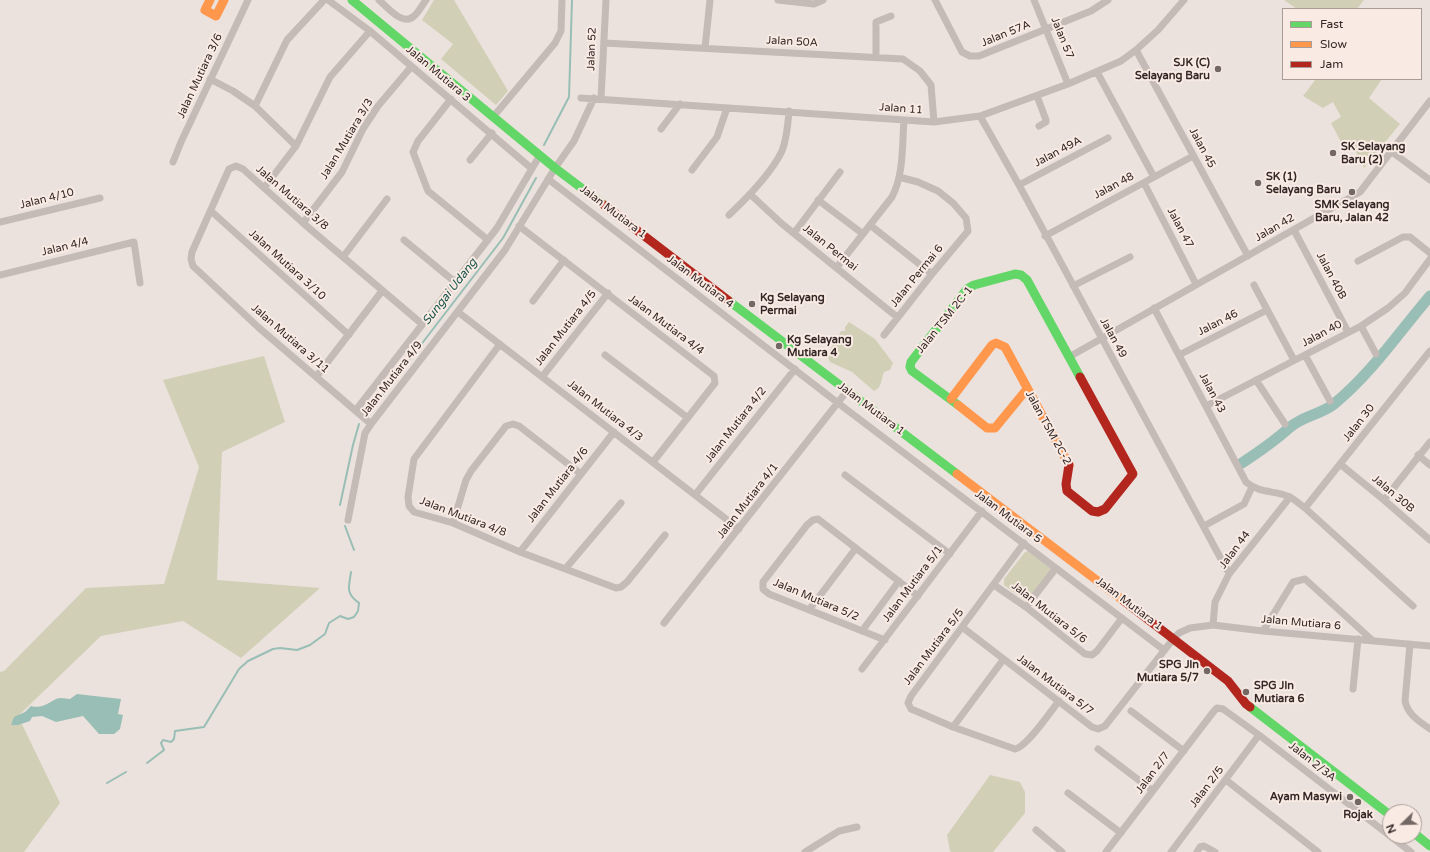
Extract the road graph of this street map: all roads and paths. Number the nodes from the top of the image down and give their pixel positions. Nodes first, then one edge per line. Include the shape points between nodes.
1 (210, 0) edge
2 (224, 0) edge
3 (248, 0) edge
4 (324, 0) edge
5 (328, 0) edge
6 (352, 0) edge
7 (379, 0) edge
8 (426, 0) edge
9 (562, 0) edge
10 (606, 0) edge
11 (710, 0) edge
12 (778, 0) edge
13 (823, 0) edge
14 (934, 0) edge
15 (1034, 0) edge
16 (1108, 0) edge
17 (1184, 0) edge
18 (891, 16) dead end
19 (1046, 30) junction
20 (370, 31) junction
21 (604, 42) junction
22 (705, 48) junction
23 (1136, 50) junction
24 (876, 57) junction
25 (410, 67) junction
26 (1097, 72) junction
27 (210, 79) junction
28 (1068, 84) junction
29 (1037, 96) junction
30 (581, 98) dead end
31 (598, 98) junction
32 (451, 99) junction
33 (680, 104) junction
34 (1429, 104) edge
35 (255, 106) junction
36 (727, 108) junction
37 (789, 111) junction
38 (980, 116) junction
39 (493, 117) junction
40 (904, 120) junction
41 (934, 122) junction
42 (1039, 126) dead end
43 (661, 129) dead end
44 (492, 133) junction
45 (1108, 138) dead end
46 (296, 146) junction
47 (1392, 152) junction
48 (540, 155) junction
49 (1193, 156) junction
50 (470, 160) dead end
51 (174, 162) dead end
52 (532, 168) junction
53 (555, 168) junction
54 (692, 170) dead end
55 (840, 172) dead end
56 (899, 177) junction
57 (1154, 177) junction
58 (548, 179) junction
59 (1430, 180) edge
60 (1144, 183) junction
61 (1019, 185) junction
62 (264, 188) junction
63 (751, 194) junction
64 (100, 198) dead end
65 (387, 199) dead end
66 (818, 200) junction
67 (211, 211) junction
68 (729, 215) dead end
69 (0, 222) edge
70 (303, 223) junction
71 (870, 225) junction
72 (520, 226) junction
73 (1294, 230) junction
74 (794, 233) junction
75 (863, 234) junction
76 (1045, 236) junction
77 (404, 240) dead end
78 (488, 240) junction
79 (1430, 253) edge
80 (1248, 256) junction
81 (343, 257) junction
82 (1130, 257) dead end
83 (1430, 259) edge
84 (564, 260) junction
85 (1358, 261) dead end
86 (836, 267) junction
87 (196, 269) joint
88 (932, 274) junction
89 (0, 275) edge
90 (455, 282) junction
91 (140, 283) dead end
92 (1196, 284) junction
93 (1254, 285) dead end
94 (1073, 286) junction
95 (382, 291) junction
96 (608, 293) junction
97 (533, 301) dead end
98 (1154, 308) junction
99 (1267, 310) junction
100 (458, 312) junction
101 (897, 317) junction
102 (422, 324) junction
103 (1361, 326) junction
104 (1348, 332) junction
105 (348, 335) junction
106 (884, 335) dead end
107 (1102, 339) junction
108 (500, 344) junction
109 (1430, 351) edge
110 (1376, 354) dead end
111 (605, 355) dead end
112 (1179, 355) junction
113 (1305, 355) junction
114 (1069, 357) junction
115 (1294, 360) junction
116 (794, 369) junction
117 (316, 377) junction
118 (542, 377) junction
119 (1256, 380) junction
120 (1027, 389) junction
121 (847, 391) junction
122 (951, 399) junction
123 (1330, 401) dead end
124 (838, 403) junction
125 (1206, 406) junction
126 (356, 410) junction
127 (688, 418) junction
128 (370, 424) junction
129 (1285, 424) dead end
130 (614, 432) junction
131 (1430, 442) edge
132 (1418, 455) junction
133 (653, 462) junction
134 (1340, 464) junction
135 (1430, 465) edge
136 (581, 474) junction
137 (845, 475) dead end
138 (1252, 487) junction
139 (695, 495) junction
140 (1290, 497) junction
141 (1384, 500) junction
142 (621, 503) dead end
143 (1305, 508) junction
144 (1105, 509) joint
145 (982, 511) junction
146 (348, 520) dead end
147 (453, 523) junction
148 (1204, 526) junction
149 (739, 529) junction
150 (665, 535) dead end
151 (1430, 540) edge
152 (1024, 543) junction
153 (856, 548) junction
154 (520, 552) junction
155 (950, 554) junction
156 (566, 568) junction
157 (1056, 568) junction
158 (1227, 570) dead end
159 (899, 581) junction
160 (994, 584) junction
161 (918, 596) junction
162 (1413, 606) dead end
163 (1026, 607) junction
164 (809, 610) junction
165 (1122, 618) junction
166 (664, 623) dead end
167 (1213, 625) junction
168 (962, 627) junction
169 (862, 631) junction
170 (1263, 631) junction
171 (1174, 638) junction
172 (1358, 639) junction
173 (885, 640) junction
174 (1372, 640) junction
175 (1410, 644) junction
176 (1430, 646) edge
177 (1164, 650) junction
178 (1003, 660) junction
179 (862, 669) dead end
180 (1353, 689) dead end
181 (1059, 701) junction
182 (1217, 708) joint
183 (1131, 712) dead end
184 (953, 727) junction
185 (1430, 730) edge
186 (1259, 735) junction
187 (1098, 749) dead end
188 (1184, 751) junction
189 (1226, 780) junction
190 (1153, 791) junction
191 (1068, 793) dead end
192 (1382, 809) edge
193 (857, 827) dead end
194 (1036, 830) dead end
195 (1121, 833) junction
196 (1422, 840) edge
197 (1430, 846) edge
198 (805, 852) edge
199 (1062, 852) edge
200 (1106, 852) edge
201 (1171, 852) edge
202 (1197, 852) edge
203 (1215, 852) edge
204 (1318, 852) edge
205 (1411, 852) edge

1 - 2 street via 205,10 216,16
3 - 27 street, Jalan Mutiara 3/6
4 - 35 street via 287,40
5 - 20 street, Jalan Mutiara 3
6 - 39 street, Jalan Mutiara 1
7 - 8 street via 401,19 414,17
9 - 39 street via 561,31 555,43
10 - 21 street, Jalan 52
11 - 22 street
12 - 13 street via 814,4
14 - 19 street, Jalan 57A via 962,52 970,56 979,56
15 - 19 street, Jalan 57
16 - 19 street, Jalan 57A via 1091,11
17 - 23 street, Jalan 11 via 1158,30
18 - 24 street via 876,22
19 - 28 street, Jalan 57
20 - 25 street, Jalan Mutiara 3
20 - 46 street via 330,77
21 - 22 street, Jalan 50A
21 - 31 street, Jalan 52
22 - 24 street, Jalan 50A
23 - 26 street, Jalan 11 via 1122,61
23 - 49 street, Jalan 45
24 - 41 street, Jalan 50A via 902,60 920,71 931,85
25 - 32 street, Jalan Mutiara 3
25 - 70 street, Jalan Mutiara 3/3 via 378,106 363,129 342,172
26 - 28 street, Jalan 11
26 - 57 street
27 - 35 street
27 - 51 street, Jalan Mutiara 3/6
28 - 29 street, Jalan 11
29 - 38 street, Jalan 11
29 - 42 street via 1046,120
30 - 31 street, Jalan 11
31 - 33 street, Jalan 11
31 - 53 street, Jalan Mutiara 4/9 via 574,141
32 - 44 street, Jalan Mutiara 3
32 - 78 street via 418,141 413,152 428,191
33 - 36 street, Jalan 11
33 - 43 street
34 - 47 street, Jalan 42
35 - 46 street
36 - 37 street, Jalan 11
36 - 54 street via 717,137
37 - 40 street, Jalan 11
37 - 63 street via 788,130 782,151
38 - 41 street, Jalan 11
38 - 61 street, Jalan 49
39 - 48 street, Jalan Mutiara 1
40 - 41 street, Jalan 11
40 - 56 street
44 - 50 street
44 - 52 street, Jalan Mutiara 3
45 - 61 street, Jalan 49A
46 - 62 street
47 - 59 street
47 - 73 street, Jalan 42 via 1360,192
48 - 52 street
48 - 53 street, Jalan Mutiara 1
49 - 57 street, Jalan 48
49 - 80 street, Jalan 45
52 - 78 street
53 - 58 street, Jalan Mutiara 4/9
53 - 121 street, Jalan Mutiara 1
55 - 66 street
56 - 71 street via 892,198
56 - 88 street, Jalan Permai 6 via 938,190 966,218 968,231
57 - 60 street, Jalan 48
58 - 72 street, Jalan Mutiara 4/9
58 - 116 street, Jalan Mutiara 4
60 - 76 street, Jalan 48
60 - 92 street, Jalan 47
61 - 76 street, Jalan 49
62 - 67 street, Jalan Mutiara 3/8 via 243,169 233,166
62 - 70 street, Jalan Mutiara 3/8
63 - 68 street
63 - 74 street, Jalan Permai
64 - 69 street, Jalan 4/10
65 - 81 street
66 - 74 street
66 - 75 street
67 - 87 street, Jalan Mutiara 3/8 via 191,256
67 - 105 street, Jalan Mutiara 3/10
70 - 81 street, Jalan Mutiara 3/8
71 - 75 street
71 - 88 street
72 - 84 street, Jalan Mutiara 4/4
72 - 100 street, Jalan Mutiara 4/9
73 - 80 street, Jalan 42
73 - 104 street, Jalan 40B
74 - 86 street, Jalan Permai
75 - 86 street
76 - 94 street, Jalan 49
77 - 90 street
78 - 90 street
79 - 85 street via 1410,237 1403,237
80 - 92 street, Jalan 42
81 - 95 street, Jalan Mutiara 3/8
82 - 94 street
83 - 103 street, Jalan 40 via 1405,293
84 - 96 street, Jalan Mutiara 4/4
84 - 97 street
86 - 101 street, Jalan Permai
87 - 117 street, Jalan Mutiara 3/11
88 - 101 street, Jalan Permai 6
89 - 91 street, Jalan 4/4 via 134,242
90 - 102 street
92 - 98 street, Jalan 42
93 - 99 street
94 - 107 street, Jalan 49
95 - 102 street, Jalan Mutiara 3/8
95 - 105 street
96 - 118 street, Jalan Mutiara 4/5
96 - 127 street, Jalan Mutiara 4/4 via 714,376 715,383
98 - 107 street, Jalan 42
98 - 112 street, Jalan 43
99 - 112 street, Jalan 46
99 - 115 street
100 - 108 street, Jalan Mutiara 4/3
100 - 128 street, Jalan Mutiara 4/9
101 - 106 street, Jalan Permai 6
102 - 126 street
103 - 104 street, Jalan 40
103 - 110 street
104 - 113 street, Jalan 40
105 - 117 street
107 - 114 street
107 - 148 street, Jalan 49
108 - 118 street, Jalan Mutiara 4/3
108 - 147 street, Jalan Mutiara 4/8 via 414,459 409,506 414,512
109 - 134 street, Jalan 30
111 - 127 street
112 - 125 street, Jalan 43
113 - 115 street, Jalan 40
113 - 123 street
114 - 122 street, Jalan TSM 2C-1 via 1027,280 1015,274 981,282 967,289 911,362 912,371
114 - 144 street, Jalan TSM 2C-1 via 1133,474
115 - 119 street, Jalan 40
116 - 124 street, Jalan Mutiara 4
116 - 139 street, Jalan Mutiara 4/2
117 - 126 street, Jalan Mutiara 3/11
118 - 130 street, Jalan Mutiara 4/3
119 - 125 street, Jalan 40
119 - 129 street
120 - 122 street, Jalan TSM 2C-1 via 995,428 991,429
120 - 122 street, Jalan TSM 2C-2 via 1005,347 996,343
120 - 144 street, Jalan TSM 2C-2 via 1069,464 1066,488 1092,511
121 - 124 street, Jalan Mutiara 4/1
121 - 171 street, Jalan Mutiara 1
124 - 145 street, Jalan Mutiara 5
124 - 149 street, Jalan Mutiara 4/1
125 - 138 street, Jalan 43 via 1246,482
126 - 128 street, Jalan Mutiara 3/11
127 - 133 street, Jalan Mutiara 4/4
128 - 146 street, Jalan Mutiara 4/9 via 365,433
130 - 133 street, Jalan Mutiara 4/3
130 - 136 street, Jalan Mutiara 4/6
131 - 132 street
132 - 135 street
132 - 141 street
133 - 139 street, Jalan Mutiara 4/3
134 - 141 street, Jalan 30B
134 - 143 street, Jalan 30
136 - 147 street via 519,426 506,426 466,480
136 - 154 street, Jalan Mutiara 4/6
137 - 155 street
138 - 140 street
138 - 148 street via 1244,504
139 - 149 street, Jalan Mutiara 4/3
140 - 143 street
140 - 167 street, Jalan 44 via 1229,574 1215,602
141 - 151 street, Jalan 30B
142 - 156 street
143 - 162 street
145 - 152 street, Jalan Mutiara 5
145 - 155 street, Jalan Mutiara 5/1
147 - 154 street, Jalan Mutiara 4/8
148 - 158 street, Jalan 49
149 - 166 street, Jalan Mutiara 4/1
150 - 156 street, Jalan Mutiara 4/8 via 621,587 616,588
152 - 157 street, Jalan Mutiara 5
152 - 160 street, Jalan Mutiara 5/5
153 - 159 street, Jalan Mutiara 5/2
153 - 164 street
153 - 164 street, Jalan Mutiara 5/2 via 820,520 813,520 763,582 763,589 769,594
154 - 156 street, Jalan Mutiara 4/8
155 - 161 street, Jalan Mutiara 5/1
157 - 163 street
157 - 165 street, Jalan Mutiara 5
159 - 161 street, Jalan Mutiara 5/2
159 - 169 street
160 - 163 street, Jalan Mutiara 5/6
160 - 168 street, Jalan Mutiara 5/5
161 - 173 street, Jalan Mutiara 5/1
163 - 165 street, Jalan Mutiara 5/6 via 1085,654 1092,655 1098,651
164 - 169 street, Jalan Mutiara 5/2
165 - 177 street, Jalan Mutiara 5
167 - 170 street, Jalan Mutiara 6
167 - 171 street, Jalan Mutiara 6 via 1190,628
168 - 178 street, Jalan Mutiara 5/7
168 - 184 street, Jalan Mutiara 5/5 via 909,700 911,709
169 - 173 street, Jalan Mutiara 5/2
170 - 172 street, Jalan Mutiara 6
170 - 174 street via 1293,582 1305,580
171 - 177 street, Jalan Mutiara 5/7
171 - 192 street, Jalan Mutiara 1 via 1228,681 1246,704
172 - 174 street, Jalan Mutiara 6
172 - 180 street
173 - 179 street, Jalan Mutiara 5/1
174 - 175 street, Jalan Mutiara 6
175 - 176 street, Jalan Mutiara 6
175 - 185 street via 1406,709
177 - 181 street, Jalan Mutiara 5/7 via 1104,728 1092,727
178 - 181 street, Jalan Mutiara 5/7
178 - 184 street
181 - 184 street, Jalan Mutiara 5/5 via 1027,742 1015,749
182 - 186 street, Jalan 2/3A via 1223,709
182 - 188 street, Jalan 2/7
183 - 188 street
186 - 189 street, Jalan 2/5
186 - 205 street, Jalan 2/3A
187 - 190 street
188 - 190 street, Jalan 2/7
189 - 201 street, Jalan 2/5
189 - 204 street
190 - 195 street, Jalan 2/7
191 - 195 street
193 - 198 street via 839,831
194 - 199 street
195 - 200 street, Jalan 2/7
196 - 197 street
202 - 203 street via 1204,846

